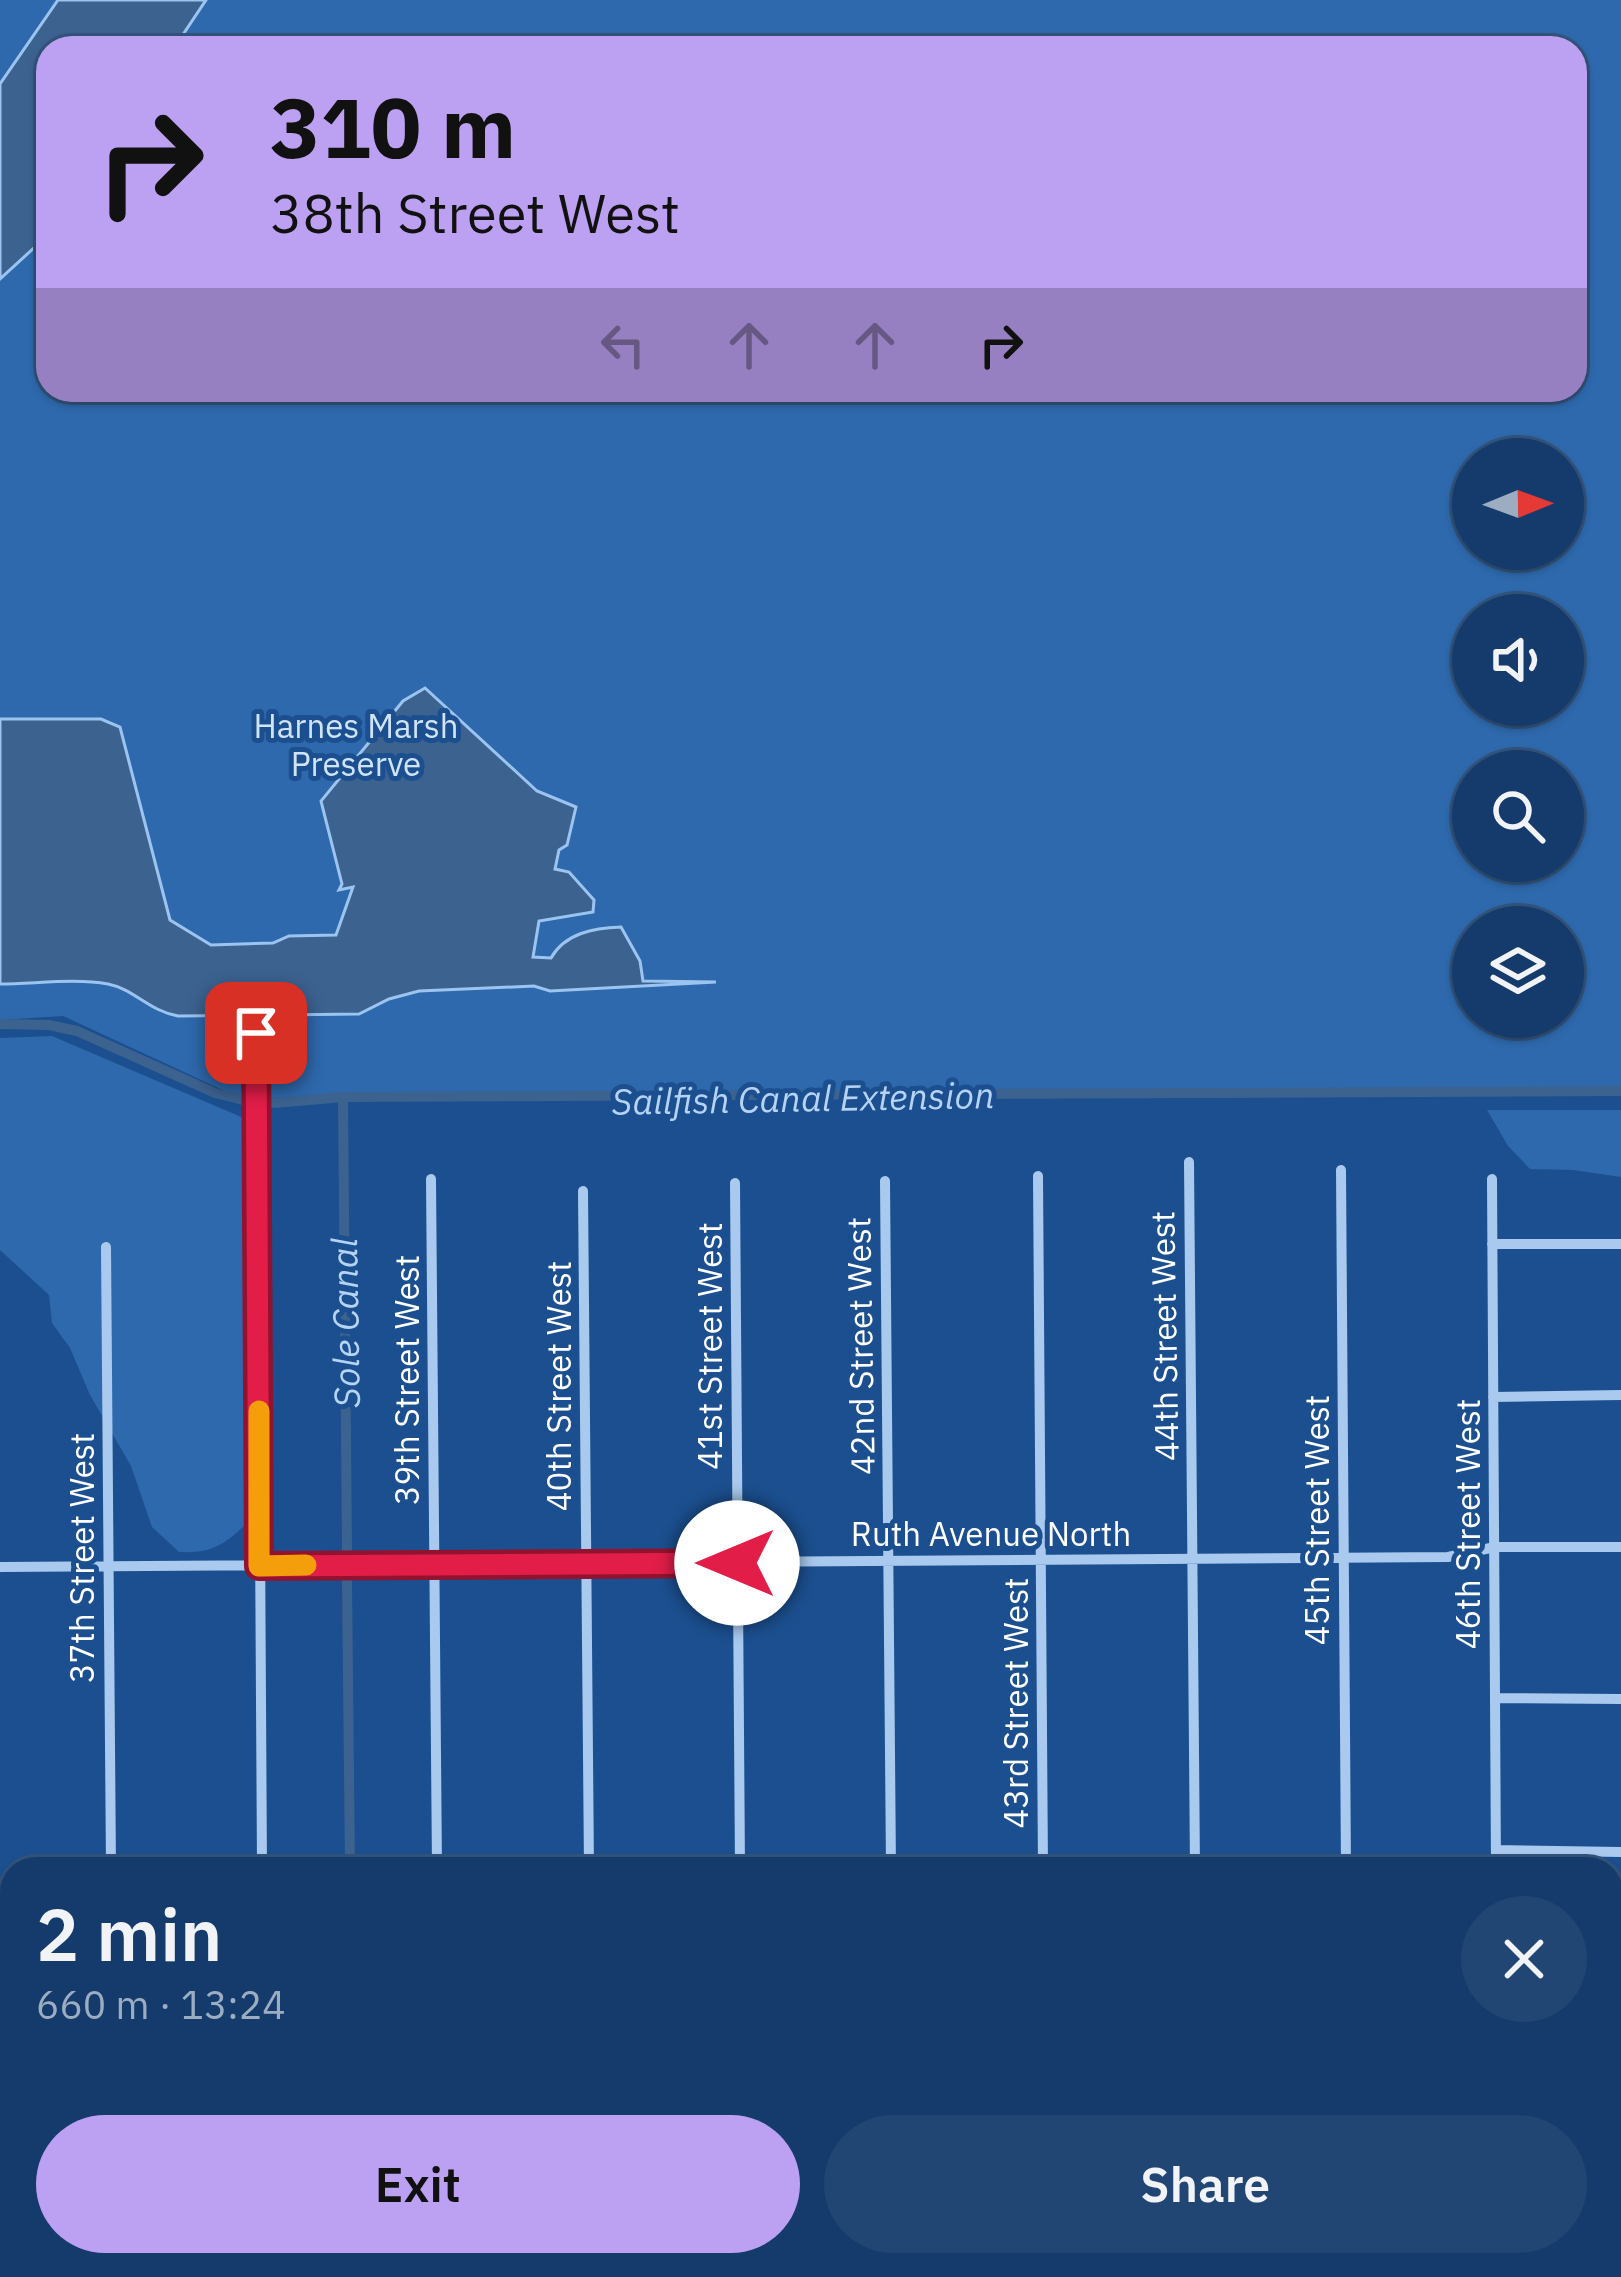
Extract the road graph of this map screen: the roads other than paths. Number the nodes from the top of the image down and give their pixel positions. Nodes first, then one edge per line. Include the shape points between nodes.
1 (256, 1033) dead end
2 (1189, 1162) dead end
3 (1341, 1170) dead end
4 (1038, 1176) dead end
5 (431, 1179) dead end
6 (1492, 1179) dead end
7 (885, 1181) dead end
8 (735, 1184) dead end
9 (583, 1191) dead end
10 (1492, 1244) junction
11 (1621, 1244) edge
12 (106, 1247) dead end
13 (1621, 1395) edge
14 (1493, 1397) junction
15 (1495, 1547) junction
16 (1621, 1547) edge
17 (1343, 1557) junction
18 (1040, 1558) junction
19 (1192, 1558) junction
20 (889, 1560) junction
21 (737, 1563) junction
22 (434, 1564) junction
23 (586, 1564) junction
24 (259, 1566) junction
25 (0, 1567) edge
26 (108, 1567) junction
27 (1496, 1699) junction
28 (1621, 1699) edge
29 (1496, 1850) junction
30 (1621, 1852) edge
31 (111, 1857) edge
32 (262, 1857) edge
33 (437, 1857) edge
34 (589, 1857) edge
35 (740, 1857) edge
36 (891, 1857) edge
37 (1043, 1857) edge
38 (1195, 1857) edge
39 (1346, 1857) edge
40 (1496, 1857) edge

1 - 24 street
2 - 19 street, 44th Street West
3 - 17 street, 45th Street West
4 - 18 street, 43rd Street West
5 - 22 street, 39th Street West
6 - 10 street, 46th Street West
7 - 20 street, 42nd Street West
8 - 21 street, 41st Street West
9 - 23 street, 40th Street West
10 - 11 street
10 - 14 street, 46th Street West
12 - 26 street, 37th Street West
13 - 14 street
14 - 15 street, 46th Street West
15 - 16 street, Ruth Avenue North
15 - 17 street, Ruth Avenue North via 1448,1557
15 - 27 street, 46th Street West
17 - 19 street, Ruth Avenue North
17 - 39 street, 45th Street West
18 - 19 street, Ruth Avenue North
18 - 20 street, Ruth Avenue North
18 - 37 street, 43rd Street West
19 - 38 street, 44th Street West
20 - 21 street, Ruth Avenue North
20 - 36 street, 42nd Street West
21 - 23 street, Ruth Avenue North
21 - 35 street, 41st Street West
22 - 23 street, Ruth Avenue North
22 - 24 street, Ruth Avenue North
22 - 33 street, 39th Street West
23 - 34 street, 40th Street West
24 - 26 street, Ruth Avenue North
24 - 32 street
25 - 26 street, Ruth Avenue North
26 - 31 street, 37th Street West
27 - 28 street
27 - 29 street, 46th Street West
29 - 30 street
29 - 40 street, 46th Street West

